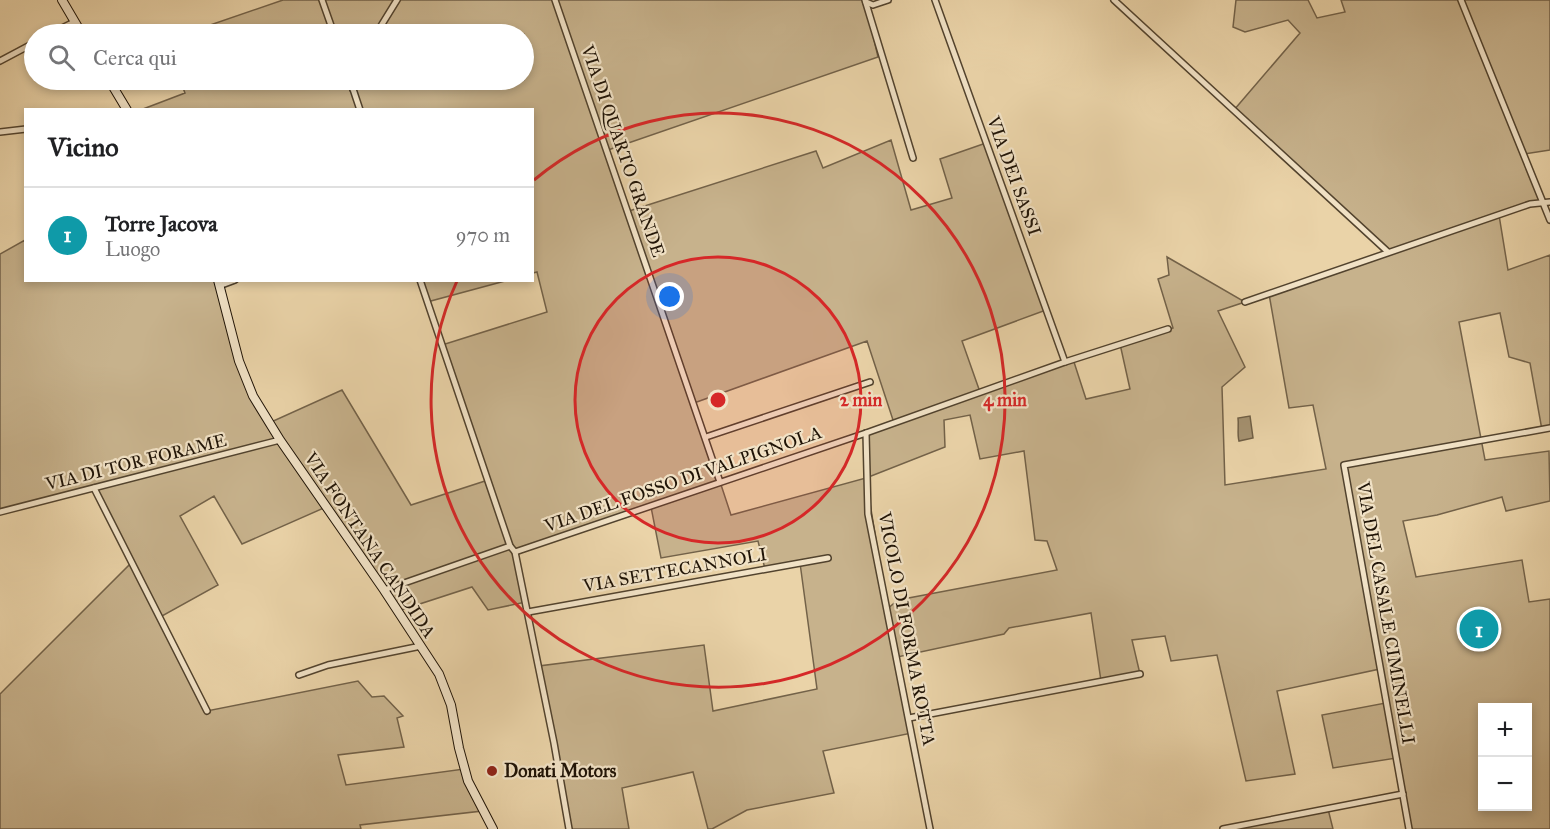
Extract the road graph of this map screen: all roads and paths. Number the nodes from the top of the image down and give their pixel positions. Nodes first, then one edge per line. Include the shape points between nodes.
1 (62, 0) edge
2 (322, 0) edge
3 (397, 0) edge
4 (555, 0) edge
5 (866, 0) edge
6 (888, 0) edge
7 (935, 0) edge
8 (1114, 0) edge
9 (1461, 0) edge
10 (74, 22) joint
11 (70, 24) edge
12 (330, 24) edge
13 (381, 24) edge
14 (24, 48) edge
15 (0, 61) edge
16 (115, 90) edge
17 (353, 90) edge
18 (126, 108) edge
19 (359, 108) edge
20 (24, 129) edge
21 (0, 132) edge
22 (913, 158) dead end
23 (1547, 203) edge
24 (1550, 220) edge
25 (1388, 252) junction
26 (421, 282) edge
27 (218, 283) edge
28 (1245, 302) dead end
29 (1168, 329) dead end
30 (1065, 362) junction
31 (870, 382) dead end
32 (1550, 428) edge
33 (866, 434) junction
34 (705, 437) junction
35 (280, 440) junction
36 (720, 482) junction
37 (94, 488) junction
38 (0, 512) edge
39 (510, 546) junction
40 (515, 552) junction
41 (828, 558) dead end
42 (384, 590) junction
43 (528, 612) junction
44 (421, 646) junction
45 (1140, 674) dead end
46 (299, 675) dead end
47 (207, 711) dead end
48 (909, 718) junction
49 (1403, 795) junction
50 (493, 829) edge
51 (569, 829) edge
52 (930, 829) edge
53 (1223, 829) edge
54 (1409, 829) edge

1 - 10 main road
2 - 12 street
3 - 13 street
4 - 34 street, VIA DI QUARTO GRANDE
5 - 6 street via 873,5
5 - 22 street
7 - 30 street, VIA DEI SASSI
8 - 25 street
9 - 23 street
10 - 11 street
14 - 15 street
16 - 18 main road
17 - 19 street
20 - 21 street
23 - 24 street
23 - 25 street via 1530,204
25 - 28 street
26 - 39 street
27 - 35 main road, VIA FONTANA CANDIDA via 247,384
29 - 30 street, VIA DEL FOSSO DI VALPIGNOLA
30 - 33 street, VIA DEL FOSSO DI VALPIGNOLA
31 - 34 street
32 - 49 street, VIA DEL CASALE CIMINELLI via 1344,465
33 - 36 street, VIA DEL FOSSO DI VALPIGNOLA
33 - 48 street, VICOLO DI FORMA ROTTA via 868,512
34 - 36 street, VIA DI QUARTO GRANDE
35 - 37 street, VIA DI TOR FORAME
35 - 42 main road, VIA FONTANA CANDIDA
36 - 40 street, VIA DEL FOSSO DI VALPIGNOLA
37 - 38 street, VIA DI TOR FORAME
37 - 47 street
39 - 40 street
39 - 42 street
40 - 43 street
41 - 43 street, VIA SETTECANNOLI
42 - 44 main road, VIA FONTANA CANDIDA
43 - 51 street
44 - 46 street via 328,665
44 - 50 main road, VIA FONTANA CANDIDA via 444,683 464,769
45 - 48 street
48 - 52 street, VICOLO DI FORMA ROTTA
49 - 53 street
49 - 54 street, VIA DEL CASALE CIMINELLI

